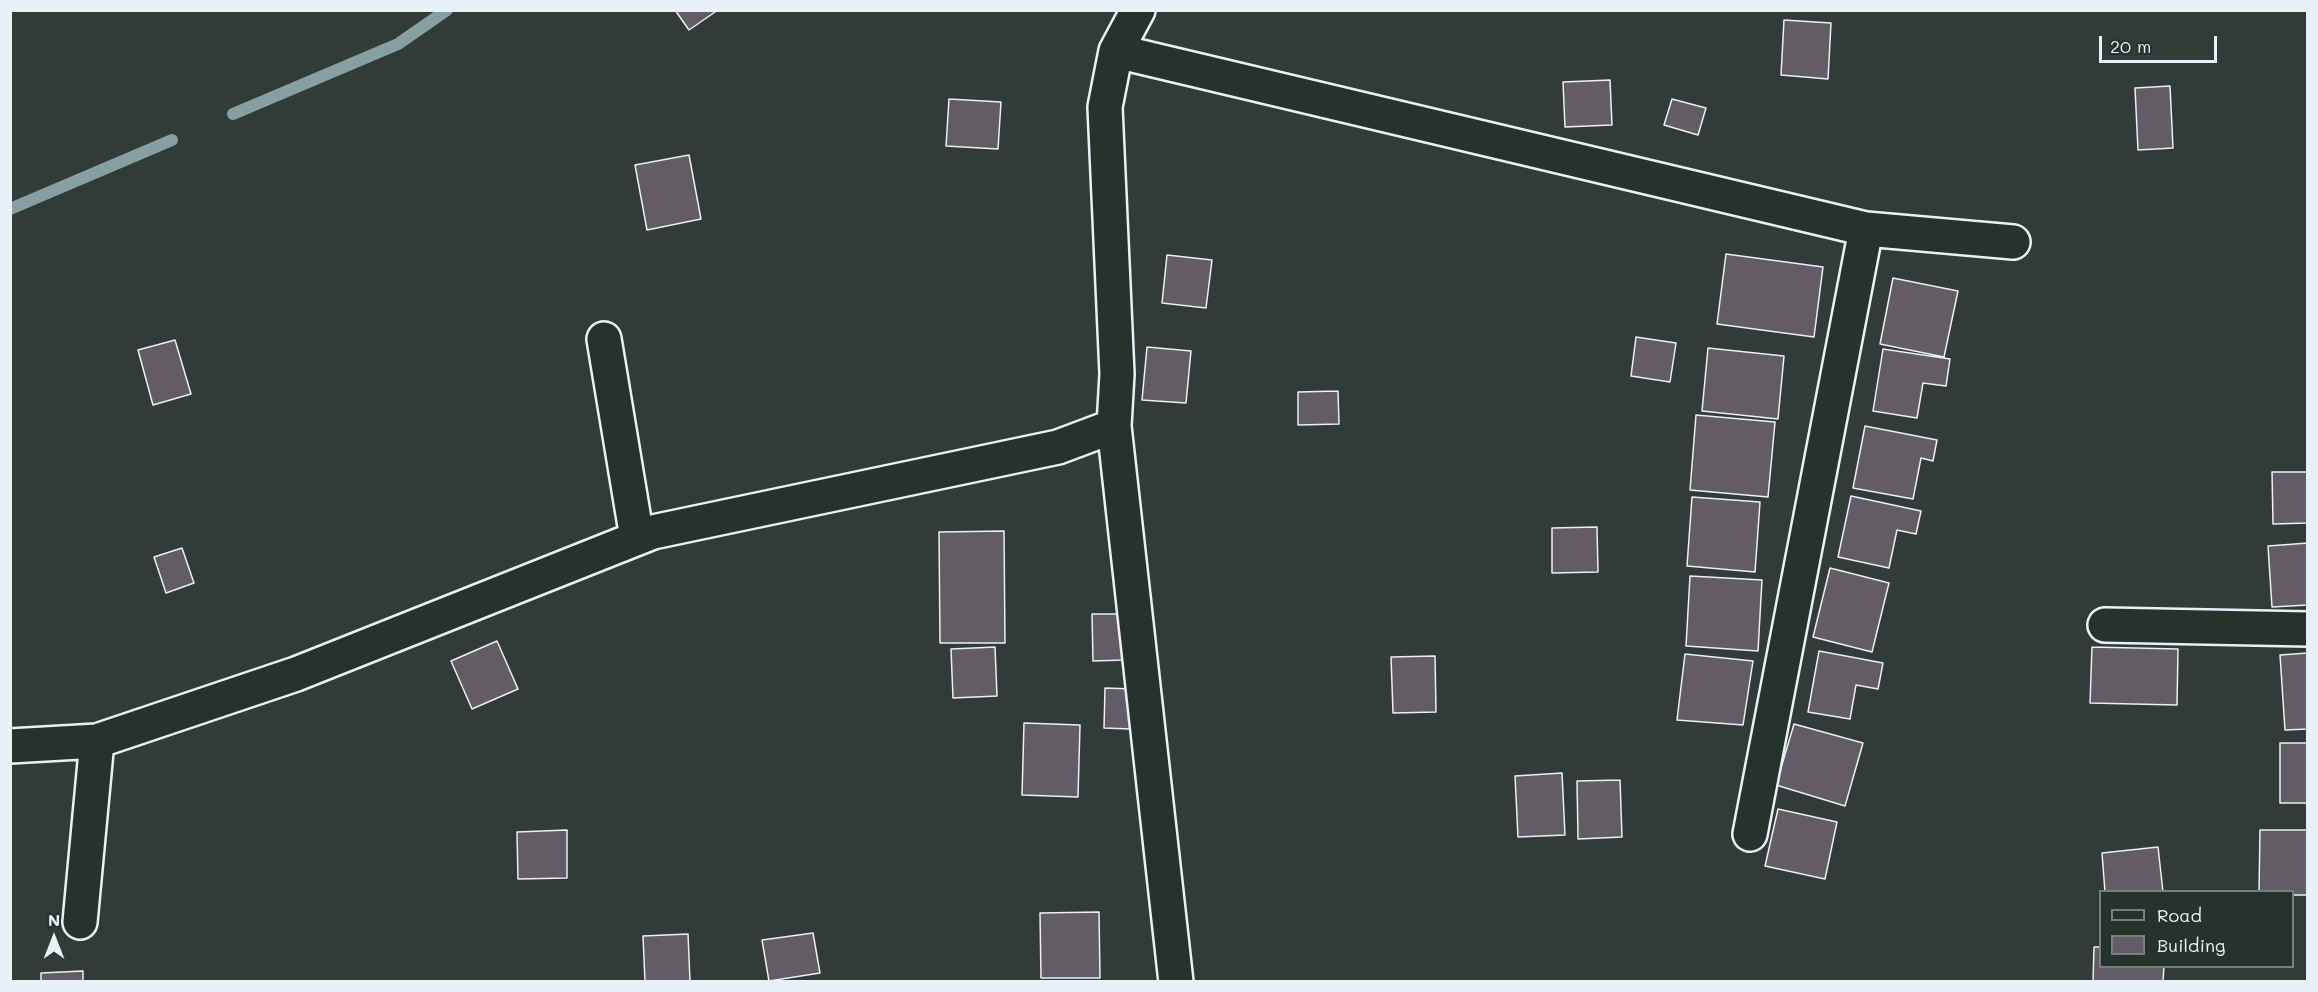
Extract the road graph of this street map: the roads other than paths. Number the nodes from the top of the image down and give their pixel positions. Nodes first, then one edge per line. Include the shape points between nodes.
1 (1138, 10) edge
2 (1116, 51) junction
3 (1866, 229) junction
4 (2013, 242) dead end
5 (604, 339) dead end
6 (1114, 426) junction
7 (637, 538) junction
8 (2105, 625) dead end
9 (2307, 629) edge
10 (97, 741) junction
11 (10, 746) edge
12 (1750, 834) dead end
13 (80, 922) dead end
14 (1176, 981) edge

1 - 2 street
2 - 3 street
2 - 6 street via 1105,107 1117,374
3 - 4 street
3 - 12 street
5 - 7 street
6 - 7 street via 1058,447
6 - 14 street
7 - 10 street via 296,674
8 - 9 street
10 - 11 street
10 - 13 street

